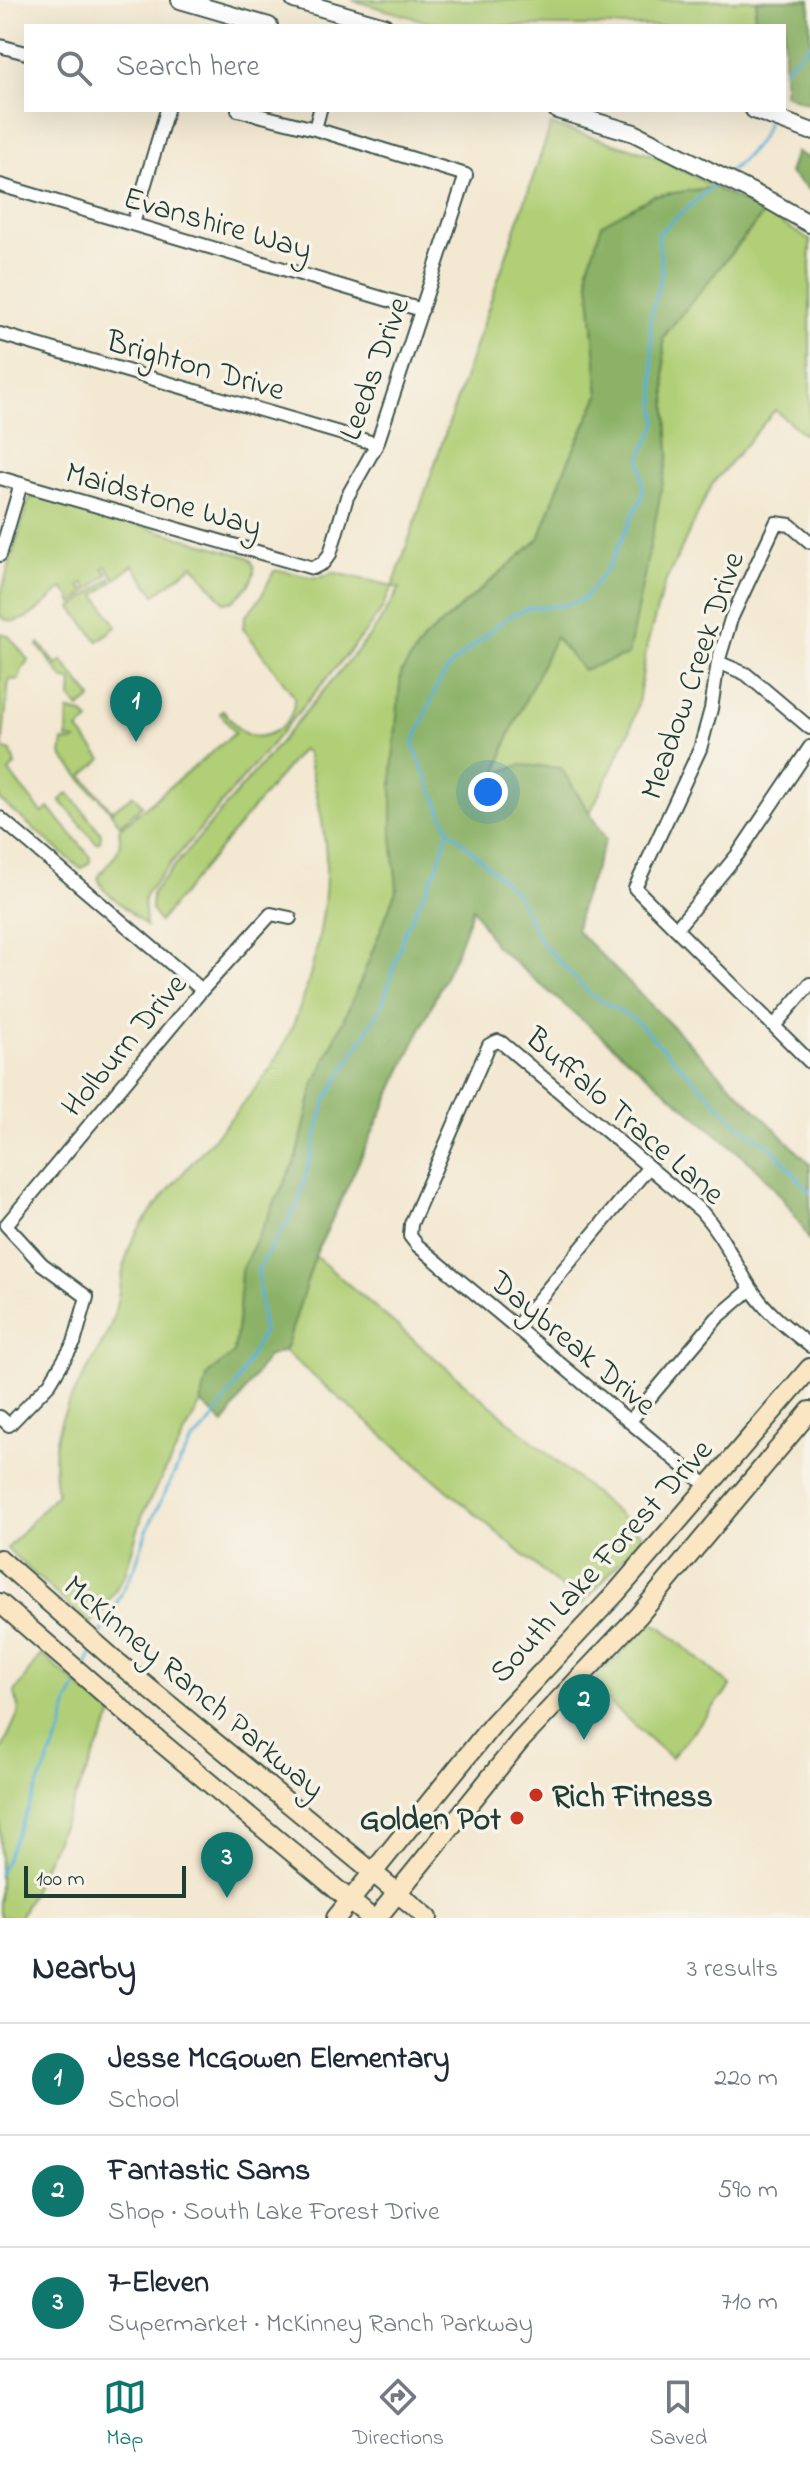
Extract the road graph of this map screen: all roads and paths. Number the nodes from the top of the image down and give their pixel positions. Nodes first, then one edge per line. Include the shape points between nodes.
1 (180, 0) edge
2 (294, 0) edge
3 (262, 24) edge
4 (377, 24) edge
5 (0, 46) edge
6 (24, 52) edge
7 (166, 112) edge
8 (246, 112) edge
9 (319, 112) edge
10 (564, 112) edge
11 (759, 112) edge
12 (315, 129) junction
13 (808, 130) edge
14 (0, 185) edge
15 (133, 224) junction
16 (810, 224) edge
17 (422, 310) junction
18 (0, 334) edge
19 (377, 444) junction
20 (0, 478) edge
21 (21, 484) junction
22 (810, 542) edge
23 (0, 555) edge
24 (313, 568) joint
25 (718, 662) junction
26 (810, 728) edge
27 (810, 747) edge
28 (0, 818) edge
29 (290, 918) dead end
30 (676, 929) junction
31 (810, 984) edge
32 (202, 990) junction
33 (774, 1026) junction
34 (810, 1062) edge
35 (648, 1168) junction
36 (410, 1236) joint
37 (751, 1289) junction
38 (516, 1327) junction
39 (810, 1346) edge
40 (810, 1368) edge
41 (810, 1411) edge
42 (5, 1421) edge
43 (630, 1421) junction
44 (707, 1486) junction
45 (0, 1559) edge
46 (628, 1580) junction
47 (651, 1600) junction
48 (0, 1603) edge
49 (152, 1735) junction
50 (212, 1741) junction
51 (373, 1872) junction
52 (399, 1892) junction
53 (350, 1901) junction
54 (336, 1918) edge
55 (374, 1918) edge
56 (428, 1918) edge

1 - 3 street
2 - 4 street
5 - 6 street
7 - 15 street
8 - 12 street
9 - 12 street
10 - 16 street via 634,133
11 - 13 street
12 - 17 street, Leeds Drive via 466,175
14 - 15 street, Evanshire Way
15 - 17 street, Evanshire Way
17 - 19 street, Leeds Drive
18 - 19 street, Brighton Drive
19 - 24 street, Leeds Drive via 347,497 330,554
20 - 21 street, Maidstone Way
21 - 23 street
21 - 24 street, Maidstone Way
22 - 25 street, Meadow Creek Drive via 790,525 776,523 731,619
25 - 26 street via 746,674
25 - 30 street, Meadow Creek Drive via 700,749 635,888
27 - 30 street via 738,854
28 - 32 street
29 - 32 street, Holburn Drive via 271,914
30 - 33 street
31 - 33 street
32 - 42 street, Holburn Drive via 6,1225 42,1264 87,1297 74,1343 50,1383
33 - 34 street
35 - 36 street, Buffalo Trace Lane via 502,1043 493,1042
35 - 37 street, Buffalo Trace Lane via 716,1228
35 - 38 street
36 - 38 street, Daybreak Drive
37 - 39 street, Buffalo Trace Lane
37 - 43 street via 717,1318
38 - 43 street, Daybreak Drive
40 - 44 main road, South Lake Forest Drive
41 - 47 main road, South Lake Forest Drive
43 - 44 street, Daybreak Drive
44 - 46 main road, South Lake Forest Drive
45 - 50 main road, McKinney Ranch Parkway
46 - 47 main road
46 - 51 main road, South Lake Forest Drive via 493,1724
47 - 52 main road, South Lake Forest Drive via 520,1741
48 - 49 main road, McKinney Ranch Parkway
49 - 50 main road via 152,1722 166,1714
49 - 53 main road, McKinney Ranch Parkway
50 - 51 main road, McKinney Ranch Parkway
51 - 52 main road, McKinney Ranch Parkway
51 - 53 main road
52 - 55 main road, South Lake Forest Drive
52 - 56 main road, McKinney Ranch Parkway
53 - 54 main road
53 - 55 main road, McKinney Ranch Parkway

